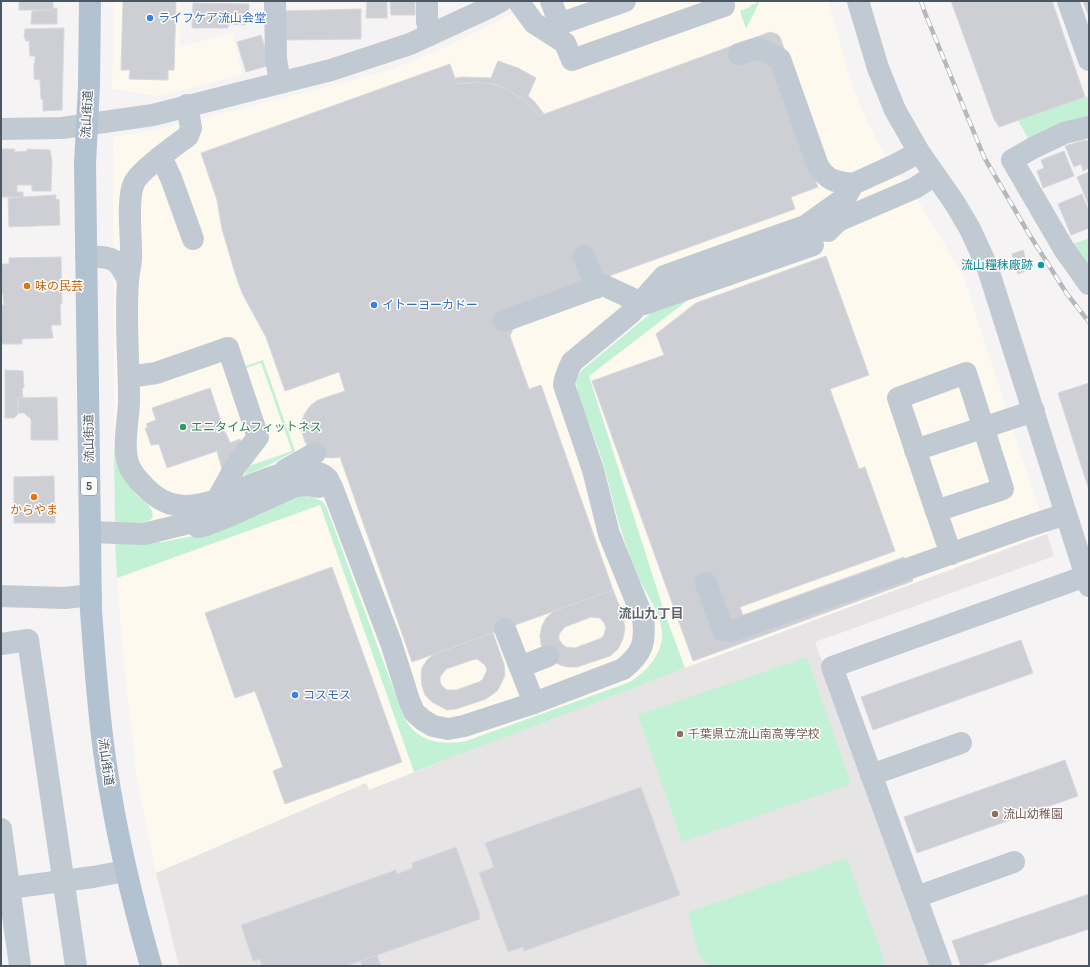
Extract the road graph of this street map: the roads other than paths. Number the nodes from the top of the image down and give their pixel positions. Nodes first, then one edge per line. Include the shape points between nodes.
1 (90, 1) edge
2 (274, 1) edge
3 (427, 1) edge
4 (501, 1) edge
5 (518, 1) edge
6 (551, 1) edge
7 (625, 1) edge
8 (722, 1) edge
9 (858, 1) edge
10 (1068, 1) edge
11 (430, 35) junction
12 (739, 54) dead end
13 (1089, 60) edge
14 (280, 82) junction
15 (187, 105) junction
16 (86, 125) junction
17 (1089, 127) edge
18 (1, 128) edge
19 (919, 152) junction
20 (161, 157) junction
21 (935, 175) junction
22 (853, 184) junction
23 (809, 235) junction
24 (193, 239) dead end
25 (86, 256) junction
26 (584, 256) dead end
27 (128, 281) junction
28 (1089, 284) edge
29 (596, 288) junction
30 (504, 321) dead end
31 (128, 377) junction
32 (1034, 411) junction
33 (984, 427) junction
34 (915, 450) junction
35 (315, 453) dead end
36 (273, 477) junction
37 (217, 500) junction
38 (936, 511) junction
39 (341, 514) junction
40 (1066, 514) junction
41 (90, 532) junction
42 (144, 534) junction
43 (951, 554) junction
44 (1087, 581) edge
45 (706, 583) dead end
46 (1, 596) edge
47 (91, 596) junction
48 (505, 629) dead end
49 (1, 644) edge
50 (548, 656) dead end
51 (520, 667) junction
52 (534, 703) junction
53 (961, 743) dead end
54 (871, 775) junction
55 (1, 829) edge
56 (1014, 862) dead end
57 (125, 871) junction
58 (64, 880) junction
59 (5, 888) edge
60 (916, 897) junction
61 (20, 966) edge
62 (76, 966) edge
63 (151, 966) edge
64 (941, 966) edge

1 - 16 main road, 流山街道 / 5
2 - 14 street via 276,60
3 - 11 street
4 - 11 street
5 - 8 street via 534,23 565,43 572,60 724,6
6 - 7 street via 558,20 562,22
9 - 19 street via 889,96
10 - 13 street
11 - 14 street via 331,70
12 - 22 street via 758,48 780,59 818,166 824,176 839,183
14 - 15 street
15 - 16 street via 153,115
15 - 20 street via 191,128 188,136
16 - 18 street via 62,128
16 - 25 main road, 流山街道 / 5
17 - 28 street via 1064,133 1012,160 1064,249
19 - 21 street
19 - 22 street
20 - 24 street
20 - 27 street via 134,181 130,192 131,258
21 - 23 street via 915,188
21 - 32 street via 970,229 987,266
22 - 23 street via 846,197
23 - 29 street, bridge via 644,304 603,285
23 - 52 street via 664,276 631,313 572,362 564,385 594,470 609,534 643,618 645,633 642,648 634,660 623,669
25 - 27 street via 109,258 119,264
25 - 41 main road, 流山街道 / 5
26 - 29 street
27 - 31 street
29 - 30 street, bridge
31 - 37 street via 126,453 136,478 157,498 175,505 192,506
31 - 37 street via 156,373 228,348 258,437 235,467
32 - 33 street
32 - 40 street
33 - 34 street
33 - 34 street via 966,373 898,398
33 - 38 street via 1003,489
34 - 38 street
35 - 36 street
36 - 37 street
36 - 39 street via 306,470 318,473 327,479 332,487
37 - 42 street via 213,510 197,521
38 - 43 street
39 - 42 street via 328,493 319,487 306,485 293,487 206,525
39 - 52 street via 391,643 414,712 433,726 448,729
40 - 43 street
40 - 44 street
41 - 42 street
41 - 47 main road, 流山街道 / 5
43 - 45 street via 732,631 723,630
44 - 54 street via 832,667
46 - 47 street
47 - 57 main road, 流山街道 / 5 via 94,658 106,764
48 - 51 street
49 - 58 street via 28,640
50 - 51 street
51 - 52 street
53 - 54 street
54 - 60 street
55 - 59 street
56 - 60 street
57 - 58 street
57 - 63 main road, 流山街道 / 5
58 - 59 street
58 - 62 street
59 - 61 street
60 - 64 street

